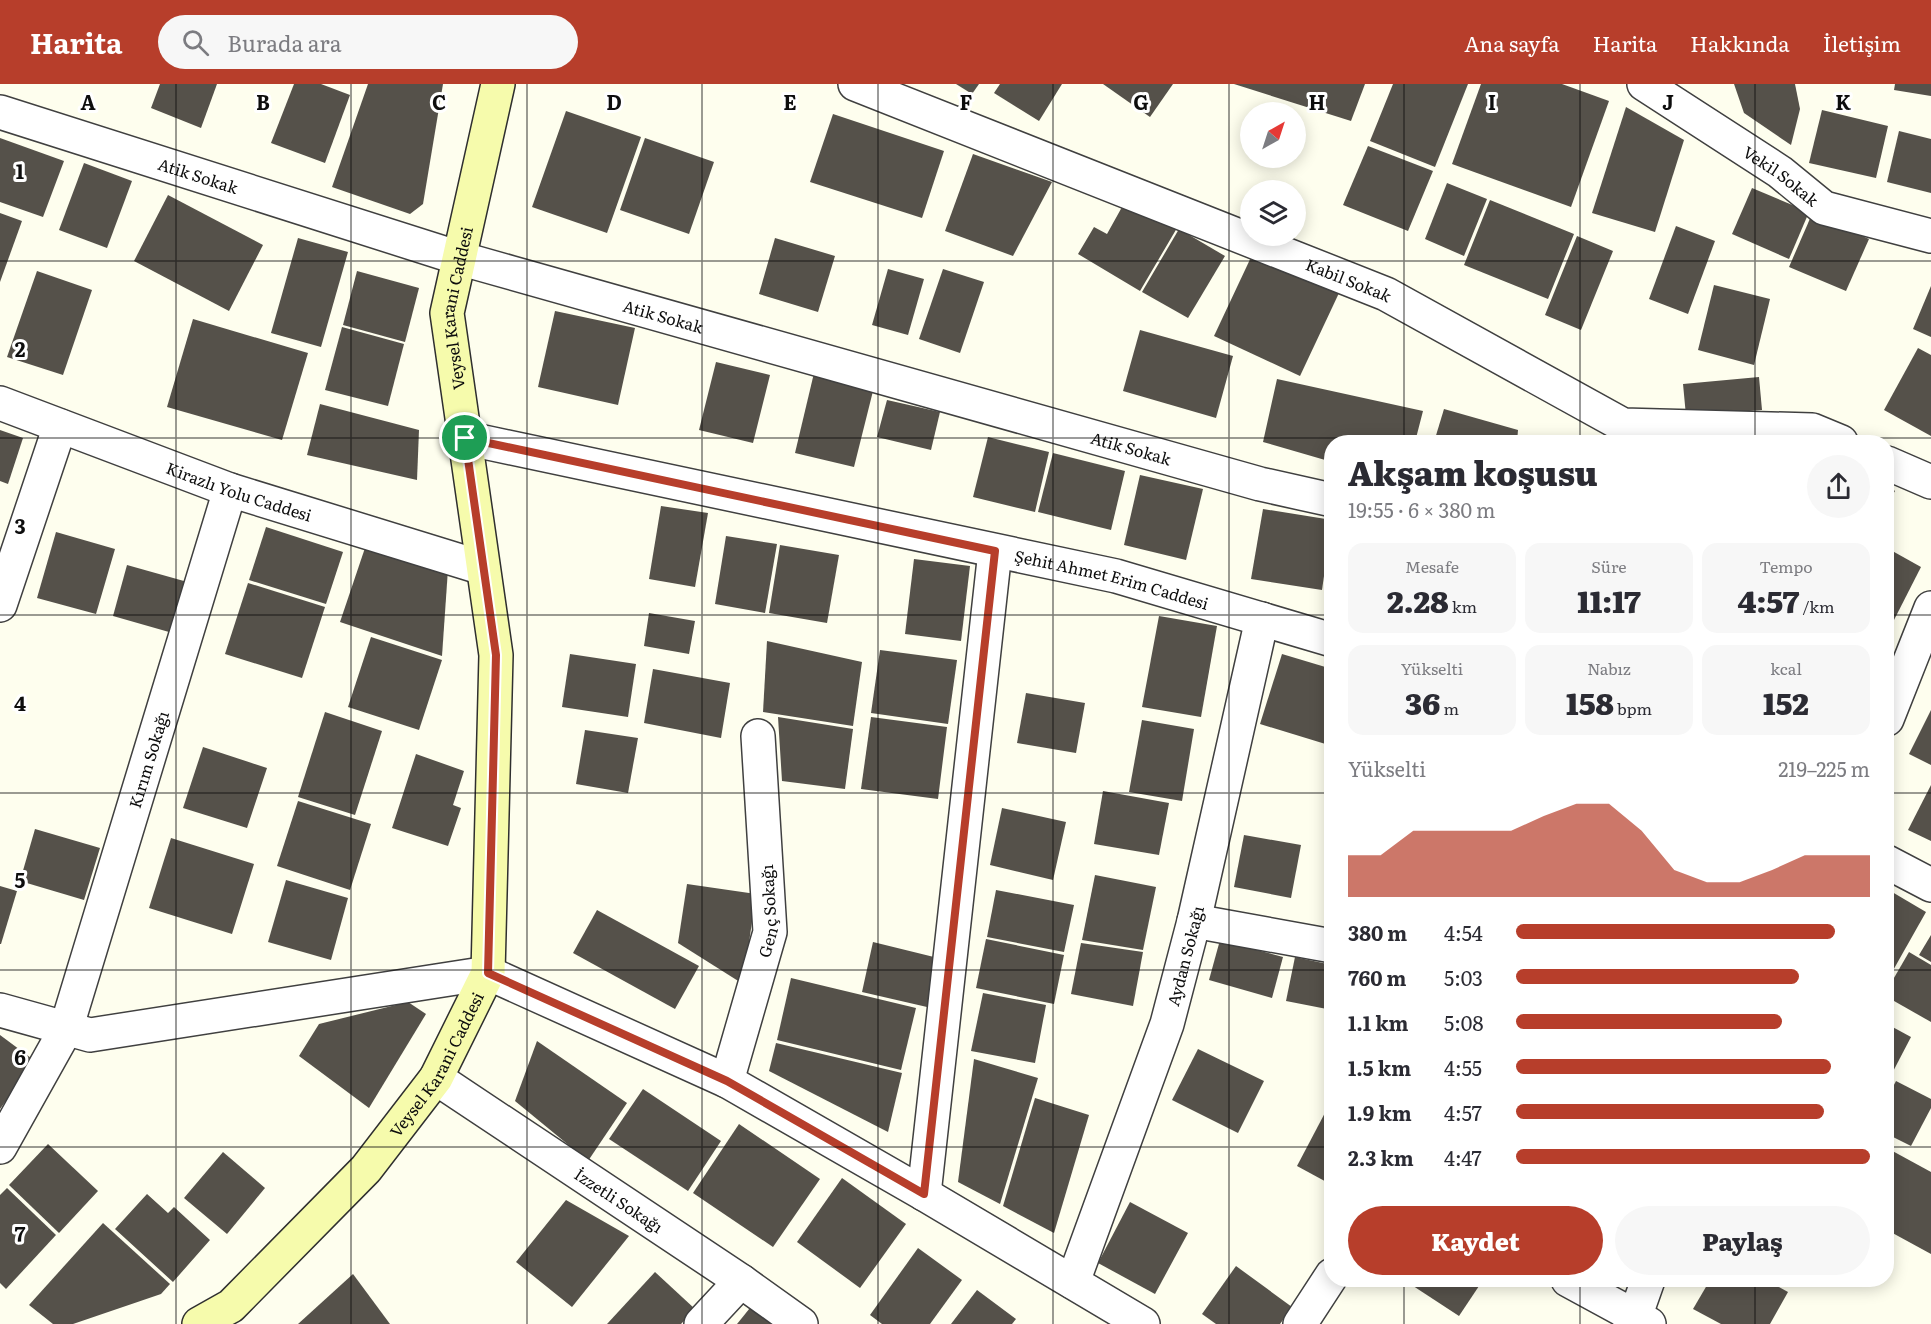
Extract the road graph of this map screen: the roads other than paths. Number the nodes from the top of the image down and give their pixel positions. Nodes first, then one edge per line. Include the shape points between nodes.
1 (498, 84) edge
2 (855, 84) edge
3 (1644, 84) edge
4 (1673, 95) edge
5 (0, 112) edge
6 (1931, 236) edge
7 (459, 258) junction
8 (0, 403) edge
9 (60, 426) junction
10 (1622, 434) edge
11 (1824, 435) edge
12 (465, 438) junction
13 (1894, 466) edge
14 (1931, 482) edge
15 (230, 490) junction
16 (1324, 498) edge
17 (995, 551) junction
18 (483, 568) junction
19 (0, 604) edge
20 (1931, 608) edge
21 (1262, 619) junction
22 (1324, 638) edge
23 (1894, 701) edge
24 (758, 736) dead end
25 (1894, 866) edge
26 (1931, 885) edge
27 (1194, 921) junction
28 (1324, 945) edge
29 (488, 973) junction
30 (0, 1010) edge
31 (66, 1029) junction
32 (436, 1078) junction
33 (727, 1081) junction
34 (0, 1147) edge
35 (924, 1194) junction
36 (741, 1281) junction
37 (1074, 1282) junction
38 (1324, 1287) edge
39 (1580, 1287) edge
40 (1646, 1287) edge
41 (1638, 1322) edge
42 (199, 1324) edge
43 (701, 1324) edge
44 (801, 1324) edge
45 (1143, 1324) edge
46 (1300, 1324) edge

1 - 7 main road, Veysel Karani Caddesi
2 - 10 street, Kabil Sokak via 1386,294
3 - 4 street, Vekil Sokak
4 - 6 street, Vekil Sokak via 1824,208
5 - 7 street, Atik Sokak
7 - 12 main road, Veysel Karani Caddesi via 447,313
7 - 16 street, Atik Sokak via 1249,481
8 - 9 street, Kirazlı Yolu Caddesi
9 - 15 street, Kirazlı Yolu Caddesi
9 - 19 street
10 - 11 street, Kabil Sokak via 1812,430
12 - 17 street, Şehit Ahmet Erim Caddesi
12 - 18 main road, Veysel Karani Caddesi
13 - 14 street
15 - 18 street, Kirazlı Yolu Caddesi
15 - 31 street, Kırım Sokağı
17 - 21 street, Şehit Ahmet Erim Caddesi via 1116,576
17 - 35 street
18 - 29 main road, Veysel Karani Caddesi via 496,655
20 - 23 street
21 - 22 street, Şehit Ahmet Erim Caddesi
21 - 27 street, Aydan Sokağı
24 - 33 street, Genç Sokağı via 770,932
25 - 26 street
27 - 28 street
27 - 37 street, Aydan Sokağı via 1167,1024
29 - 31 street via 90,1035
29 - 32 main road, Veysel Karani Caddesi
29 - 33 street
30 - 31 street
31 - 34 street, Kırım Sokağı
32 - 36 street, İzzetli Sokağı
32 - 42 main road, Veysel Karani Caddesi via 366,1169 231,1306
33 - 35 street
35 - 37 street
36 - 43 street
36 - 44 street, İzzetli Sokağı
37 - 45 street
38 - 46 street
39 - 41 street
40 - 41 street

